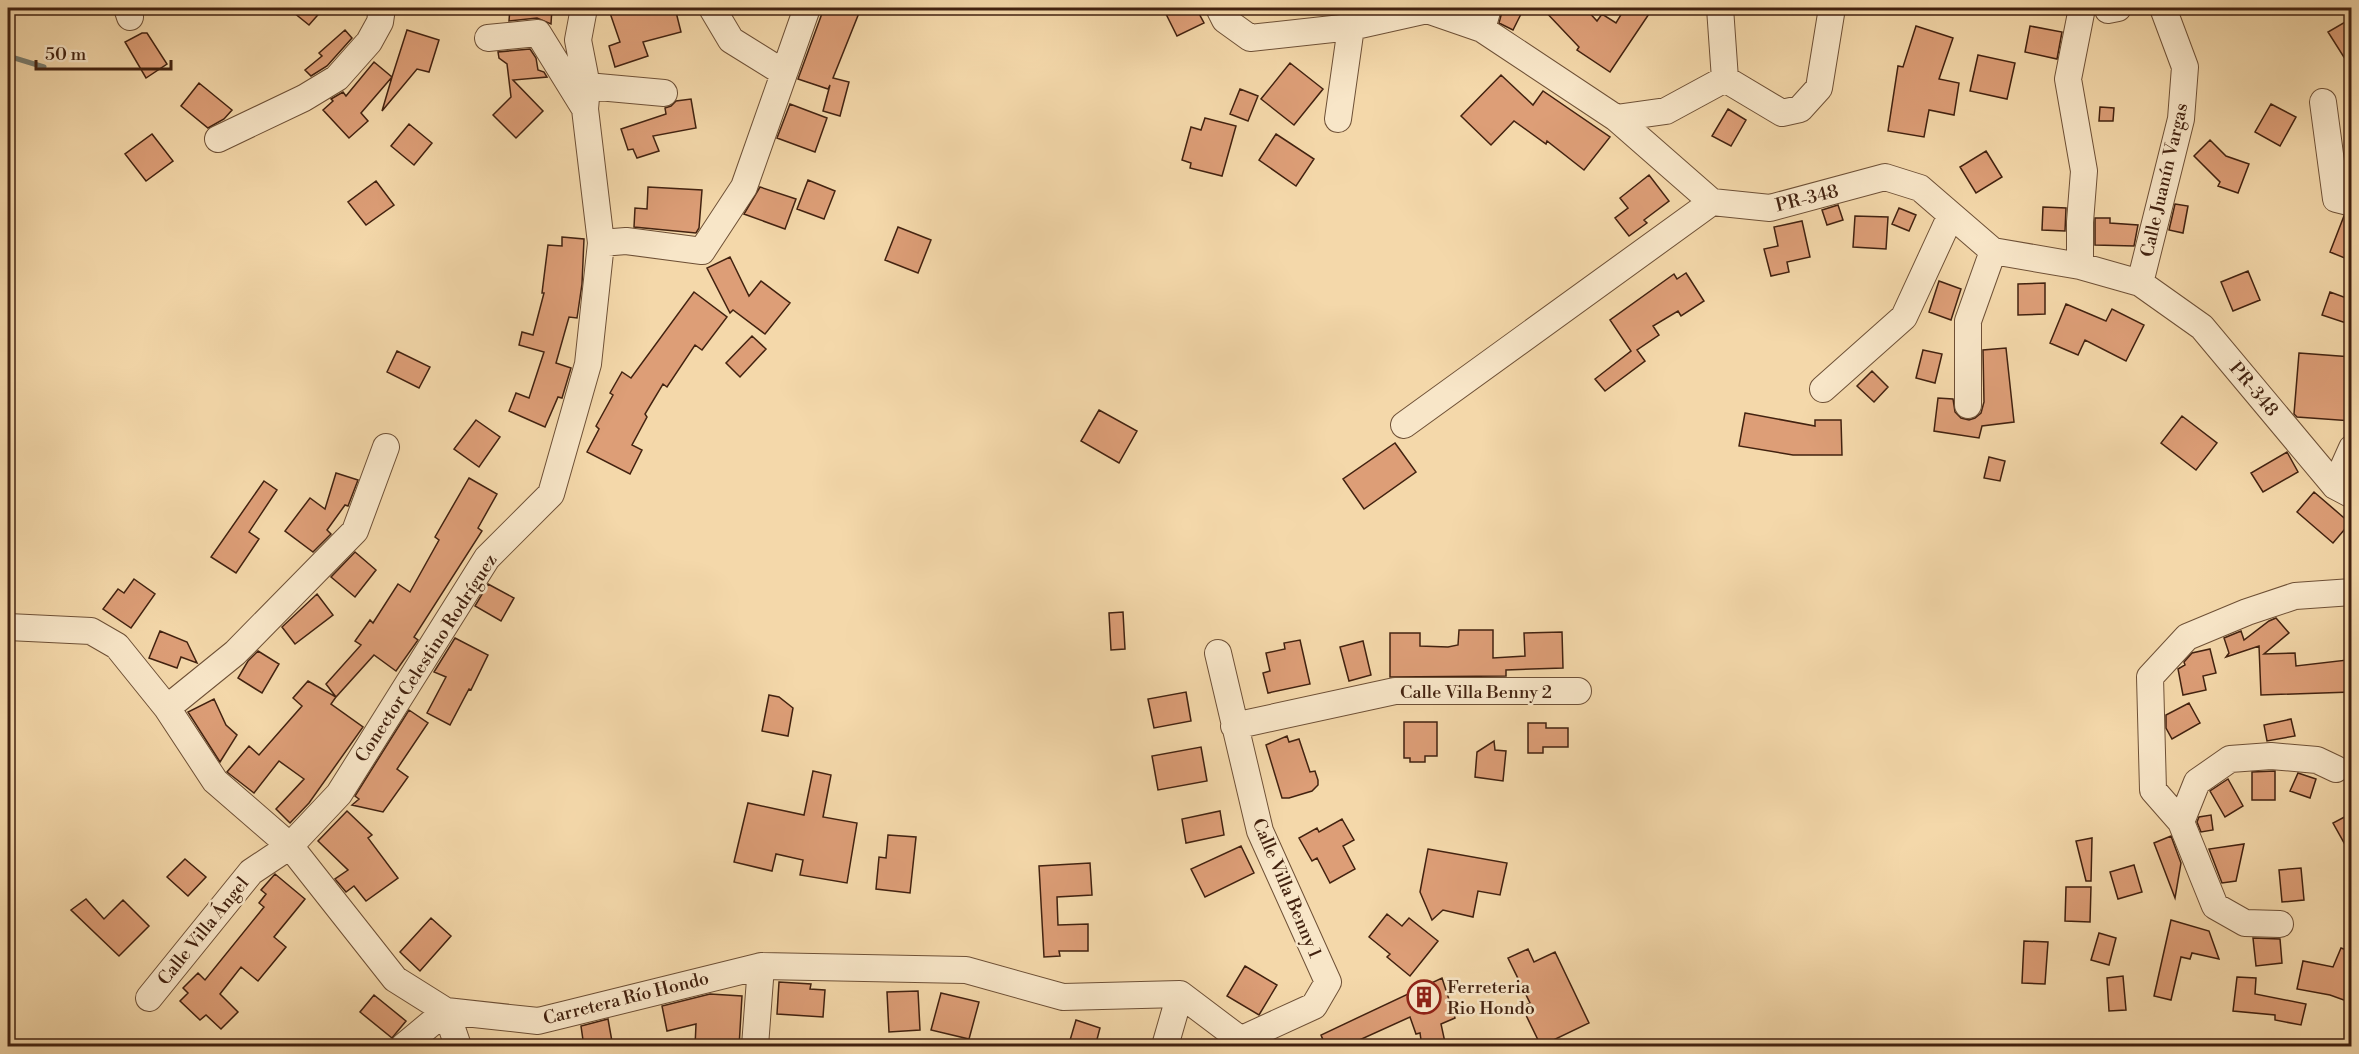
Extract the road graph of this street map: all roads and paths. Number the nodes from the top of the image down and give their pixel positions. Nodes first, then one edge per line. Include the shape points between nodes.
1 (382, 8) edge
2 (584, 8) edge
3 (712, 8) edge
4 (807, 8) edge
5 (1219, 8) edge
6 (1720, 8) edge
7 (2082, 8) edge
8 (2163, 8) edge
9 (1831, 14) dead end
10 (1485, 18) edge
11 (1351, 27) junction
12 (488, 38) dead end
13 (784, 73) junction
14 (1725, 79) junction
15 (664, 93) dead end
16 (586, 98) junction
17 (2323, 102) dead end
18 (1616, 118) junction
19 (1338, 119) dead end
20 (218, 139) dead end
21 (1712, 202) junction
22 (2352, 203) edge
23 (1951, 215) junction
24 (601, 243) junction
25 (1993, 251) junction
26 (2080, 266) junction
27 (2140, 283) junction
28 (1823, 389) dead end
29 (1968, 405) dead end
30 (1404, 425) dead end
31 (386, 447) dead end
32 (2352, 448) edge
33 (2343, 490) edge
34 (2352, 592) edge
35 (8, 627) edge
36 (1218, 653) dead end
37 (1578, 691) dead end
38 (168, 708) junction
39 (1234, 726) junction
40 (2336, 769) dead end
41 (2181, 822) junction
42 (290, 846) junction
43 (2280, 924) dead end
44 (761, 966) junction
45 (1180, 994) junction
46 (149, 998) dead end
47 (446, 1011) junction
48 (1246, 1043) edge
49 (404, 1047) edge
50 (458, 1047) edge
51 (755, 1047) edge
52 (1165, 1047) edge

1 - 20 street via 380,22 369,42 337,78
2 - 16 street, Conector Celestino Rodríguez via 578,40
3 - 13 street via 731,40
4 - 13 street
5 - 11 street via 1225,20 1250,38
6 - 14 street
7 - 26 street via 2068,79 2084,171
8 - 27 street, Calle Juanín Vargas via 2185,67 2181,119
9 - 14 street via 1819,87 1800,109 1782,113
10 - 11 street via 1427,10
10 - 18 street
11 - 19 street
12 - 16 street via 538,33
13 - 24 street via 744,188 702,251 626,241
14 - 18 street via 1666,111
15 - 16 street
16 - 24 street, Conector Celestino Rodríguez
17 - 22 street via 2336,199
18 - 21 street
21 - 23 street, PR-348 / PR-348 via 1770,208 1885,177 1920,188
21 - 30 street
23 - 25 street, PR-348 / PR-348
23 - 28 street via 1904,317
24 - 42 street, Conector Celestino Rodríguez via 588,364 551,494 487,558 339,794
25 - 26 street, PR-348 / PR-348
25 - 29 street via 1968,321
26 - 27 street, PR-348 / PR-348
27 - 33 street, PR-348 / PR-348 via 2202,327
31 - 38 street via 355,531 235,653
32 - 33 street
34 - 41 street via 2295,596 2187,637 2150,677 2154,790
35 - 38 street, Carretera Río Hondo via 91,630 117,646
36 - 39 street, Calle Villa Benny 1
37 - 39 street, Calle Villa Benny 2 via 1395,691
38 - 42 street, Carretera Río Hondo via 215,781
39 - 48 street, Calle Villa Benny 1 via 1260,831 1328,982 1314,1006
40 - 41 street via 2317,760 2271,756 2230,759 2197,782
41 - 43 street via 2215,906 2245,923
42 - 46 street, Calle Villa Ángel via 251,872
42 - 47 street, Carretera Río Hondo via 394,979
44 - 45 street, Carretera Río Hondo via 966,970 1064,997
44 - 47 street, Carretera Río Hondo via 538,1021
44 - 51 street
45 - 48 street
45 - 52 street
47 - 49 street
47 - 50 street

